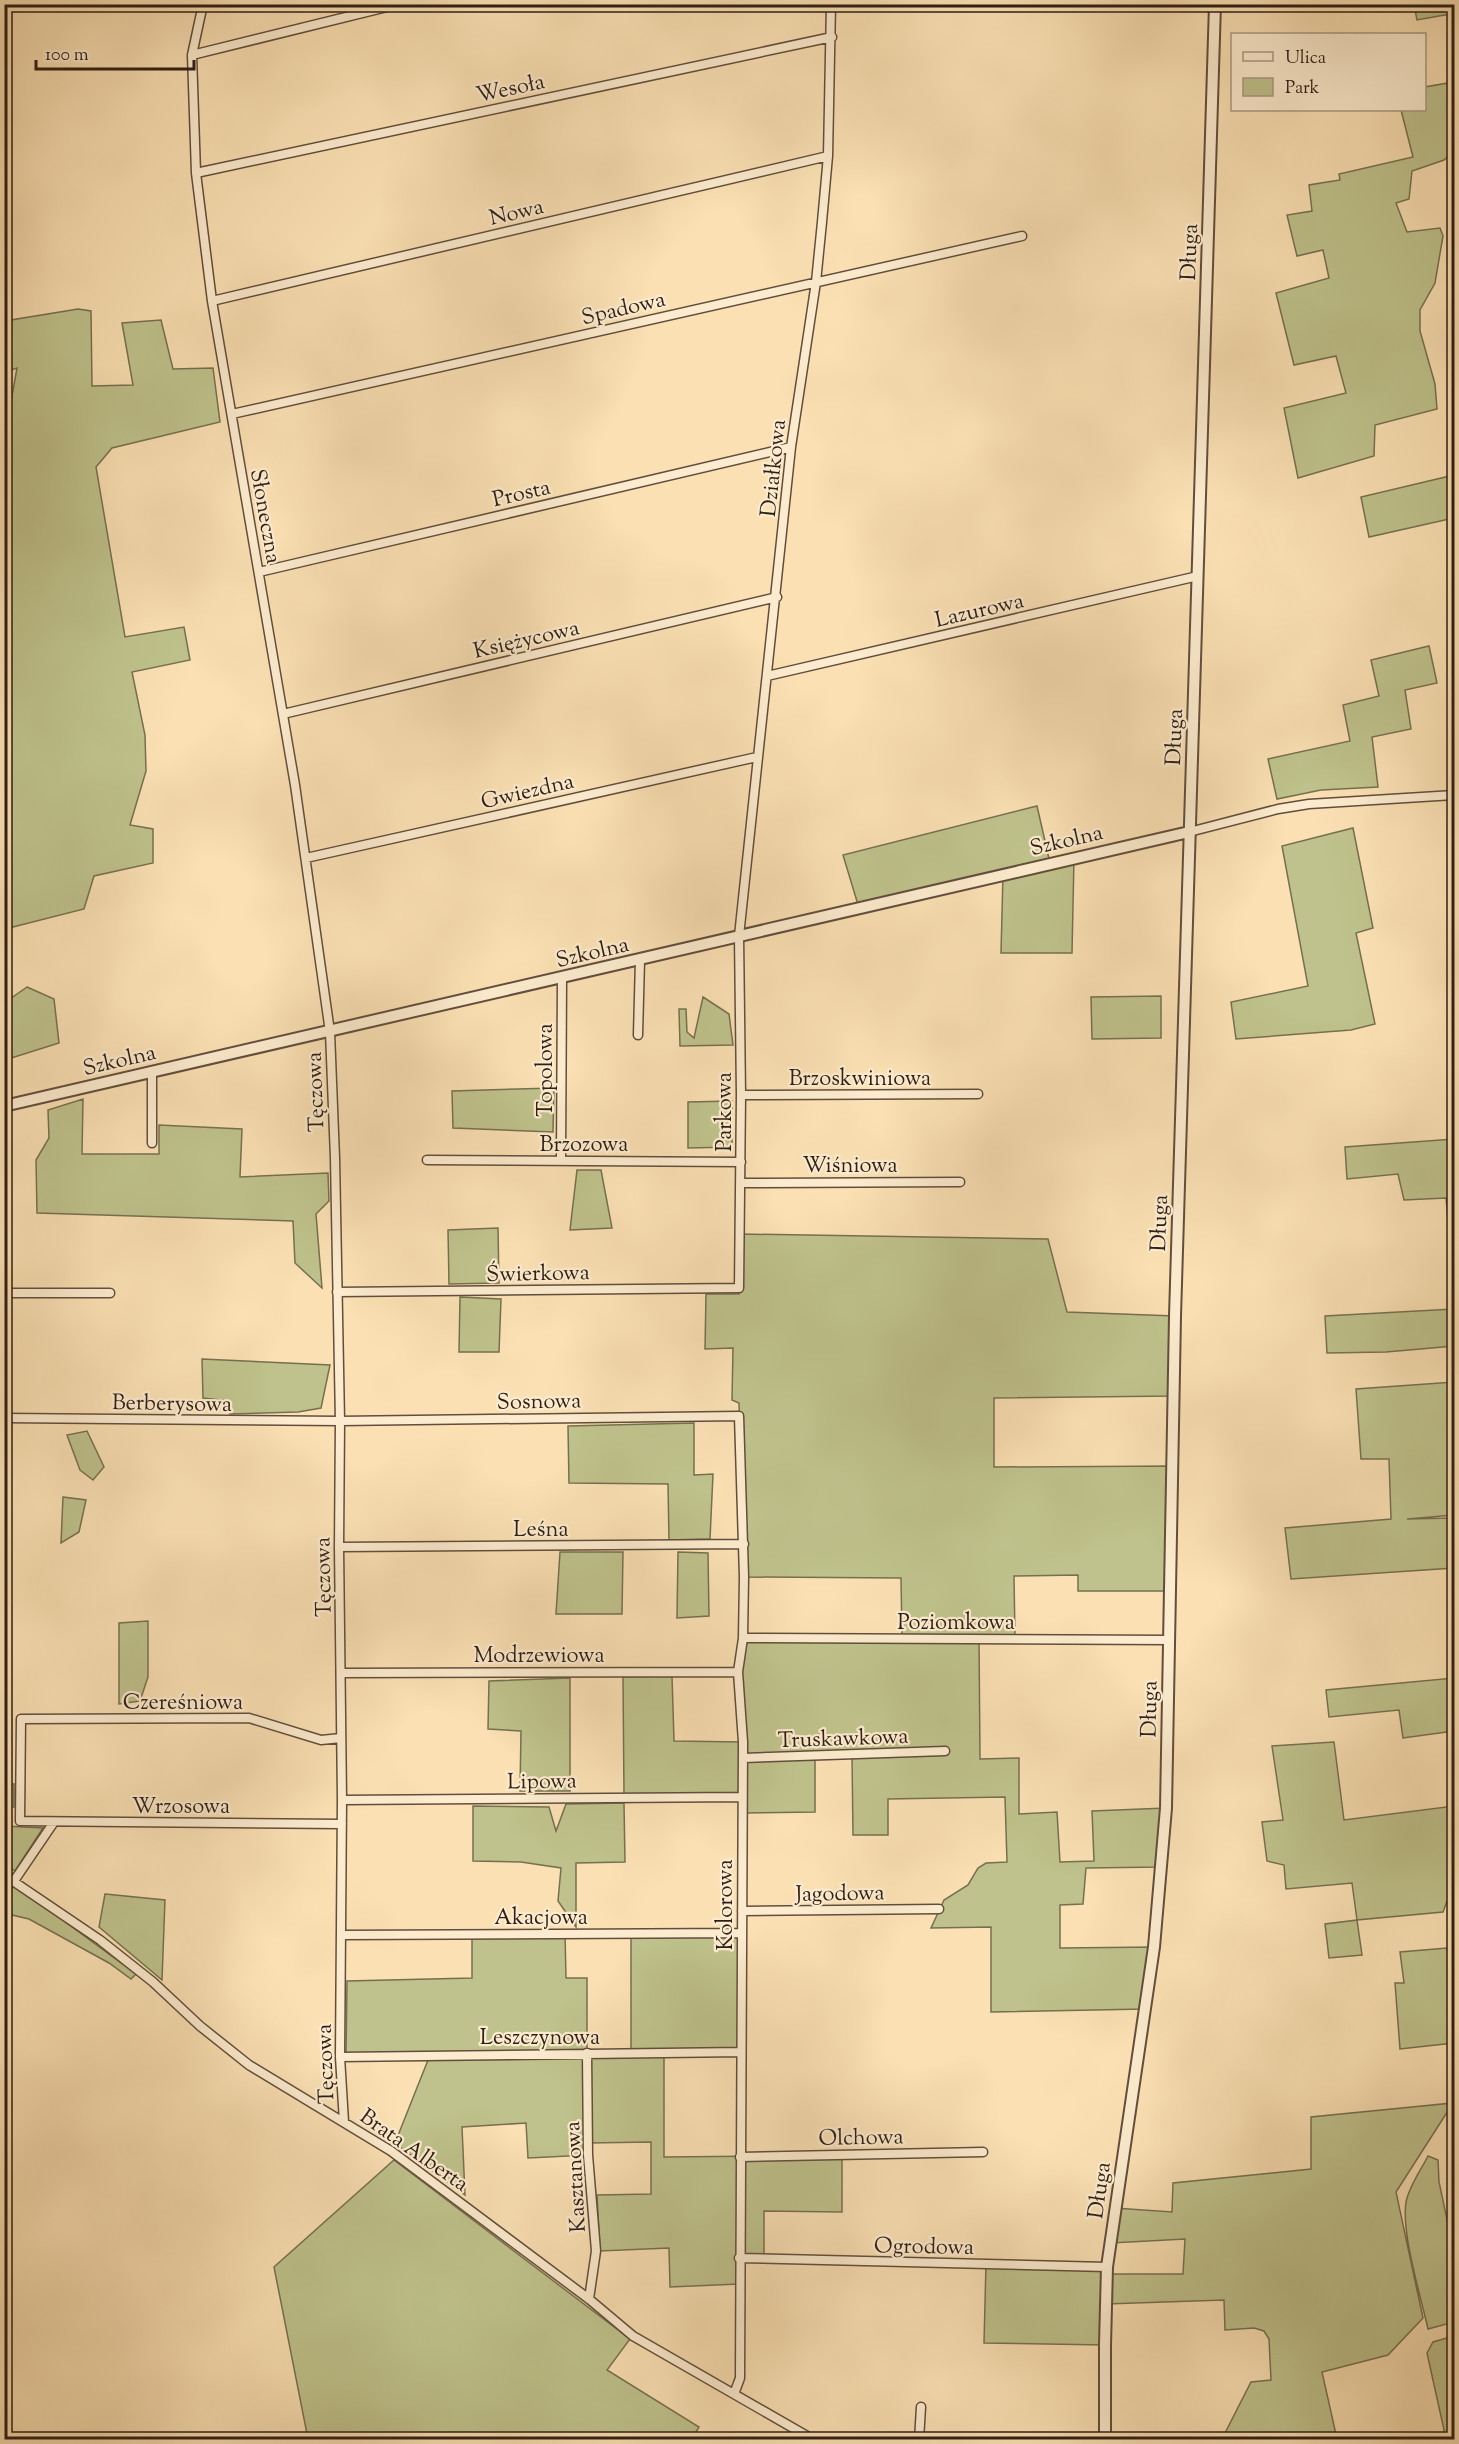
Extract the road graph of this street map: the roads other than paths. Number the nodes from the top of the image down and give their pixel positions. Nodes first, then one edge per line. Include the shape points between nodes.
1 (203, 4) edge
2 (399, 4) edge
3 (831, 4) edge
4 (1215, 4) edge
5 (832, 37) junction
6 (192, 55) junction
7 (828, 156) junction
8 (196, 173) junction
9 (1022, 236) dead end
10 (816, 282) junction
11 (212, 301) junction
12 (232, 414) junction
13 (791, 447) junction
14 (259, 572) junction
15 (1198, 576) junction
16 (777, 597) junction
17 (767, 676) junction
18 (283, 714) junction
19 (757, 757) junction
20 (1455, 795) edge
21 (1189, 832) junction
22 (306, 858) junction
23 (739, 936) junction
24 (640, 960) junction
25 (562, 978) junction
26 (330, 1032) junction
27 (638, 1035) dead end
28 (152, 1071) junction
29 (978, 1094) dead end
30 (741, 1095) junction
31 (4, 1106) edge
32 (152, 1143) dead end
33 (427, 1160) dead end
34 (561, 1161) junction
35 (741, 1162) junction
36 (740, 1182) junction
37 (960, 1182) dead end
38 (739, 1288) joint
39 (338, 1292) junction
40 (4, 1293) edge
41 (110, 1293) dead end
42 (739, 1416) joint
43 (4, 1418) edge
44 (340, 1421) junction
45 (744, 1544) junction
46 (339, 1547) junction
47 (743, 1638) junction
48 (1169, 1640) junction
49 (738, 1672) junction
50 (341, 1673) junction
51 (341, 1738) junction
52 (945, 1751) dead end
53 (742, 1758) junction
54 (742, 1797) junction
55 (342, 1800) junction
56 (20, 1821) joint
57 (54, 1822) junction
58 (342, 1824) junction
59 (4, 1875) edge
60 (14, 1881) junction
61 (939, 1909) dead end
62 (742, 1911) junction
63 (741, 1933) junction
64 (341, 1935) junction
65 (741, 2052) junction
66 (586, 2053) junction
67 (340, 2057) junction
68 (344, 2122) junction
69 (983, 2152) dead end
70 (740, 2157) junction
71 (739, 2258) junction
72 (1107, 2267) junction
73 (589, 2299) junction
74 (734, 2394) junction
75 (921, 2407) dead end
76 (814, 2439) edge
77 (919, 2439) edge
78 (1105, 2439) edge

1 - 6 street, Słoneczna
2 - 6 street
3 - 5 street, Działkowa
4 - 15 street, Długa
5 - 7 street, Działkowa
5 - 8 street, Wesoła
6 - 8 street, Słoneczna
7 - 10 street, Działkowa
7 - 11 street, Nowa
8 - 11 street, Słoneczna
9 - 10 street, Spadowa
10 - 12 street, Spadowa
10 - 13 street, Działkowa
11 - 12 street, Słoneczna
12 - 14 street, Słoneczna
13 - 14 street, Prosta
13 - 16 street, Działkowa
14 - 18 street, Słoneczna
15 - 17 street, Lazurowa
15 - 21 street, Długa
16 - 17 street, Działkowa
16 - 18 street, Księżycowa
17 - 19 street, Działkowa
18 - 22 street, Słoneczna
19 - 22 street, Gwiezdna
19 - 23 street, Działkowa
20 - 21 street via 1324,801
21 - 23 street, Szkolna
21 - 48 street, Długa
22 - 26 street, Słoneczna
23 - 24 street, Szkolna
23 - 30 street, Parkowa
24 - 25 street, Szkolna
24 - 27 street
25 - 26 street, Szkolna
25 - 34 street, Topolowa
26 - 28 street, Szkolna
26 - 39 street, Tęczowa
28 - 31 street, Szkolna
28 - 32 street
29 - 30 street, Brzoskwiniowa
30 - 35 street, Parkowa
33 - 34 street, Brzozowa
34 - 35 street, Brzozowa
35 - 36 street, Parkowa
36 - 37 street, Wiśniowa
36 - 38 street, Parkowa
38 - 39 street, Świerkowa
39 - 44 street, Tęczowa
40 - 41 street
42 - 44 street, Sosnowa
42 - 45 street, Kolorowa
43 - 44 street, Berberysowa
44 - 46 street, Tęczowa
45 - 46 street, Leśna
45 - 47 street, Kolorowa
46 - 50 street, Tęczowa
47 - 48 street, Poziomkowa
47 - 49 street, Kolorowa
48 - 72 street, Długa via 1162,1867
49 - 50 street, Modrzewiowa
49 - 53 street, Kolorowa
50 - 51 street, Tęczowa
51 - 55 street, Tęczowa
51 - 56 street, Czereśniowa via 321,1740 249,1718 21,1719
52 - 53 street, Truskawkowa
53 - 54 street, Kolorowa
54 - 55 street, Lipowa
54 - 62 street, Kolorowa
55 - 58 street, Tęczowa
56 - 57 street, Wrzosowa
57 - 58 street, Wrzosowa
57 - 60 street
58 - 64 street, Tęczowa
59 - 60 street, Brata Alberta
60 - 68 street, Brata Alberta via 100,1940 249,2065
61 - 62 street, Jagodowa
62 - 63 street, Kolorowa
63 - 64 street, Akacjowa
63 - 65 street, Kolorowa
64 - 67 street, Tęczowa
65 - 66 street, Leszczynowa
65 - 70 street, Kolorowa
66 - 67 street, Leszczynowa
66 - 73 street, Kasztanowa via 588,2155 596,2251
67 - 68 street, Tęczowa
68 - 73 street, Brata Alberta via 391,2151
69 - 70 street, Olchowa
70 - 71 street, Kolorowa
71 - 72 street, Ogrodowa
71 - 74 street, Kolorowa via 740,2378
72 - 78 street, Długa
73 - 74 street, Brata Alberta via 633,2336
74 - 76 street, Brata Alberta
75 - 77 street

